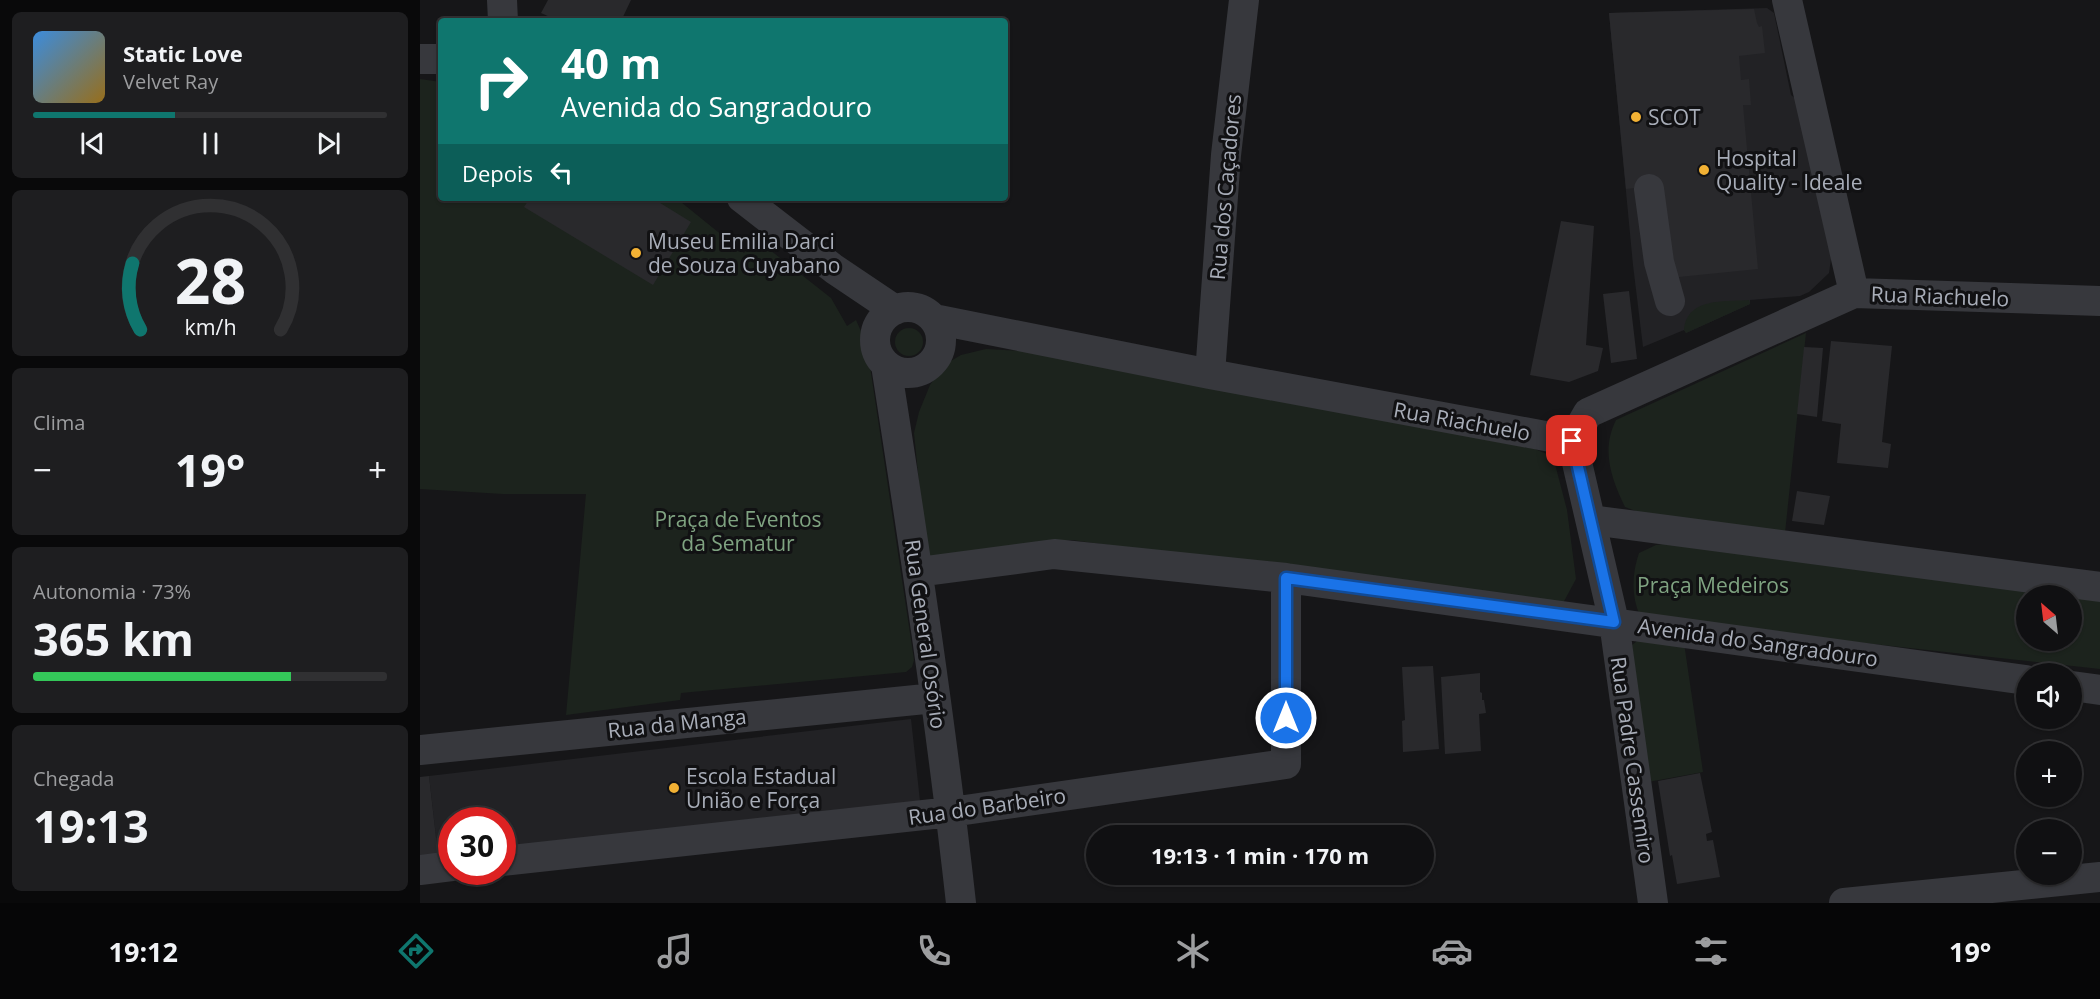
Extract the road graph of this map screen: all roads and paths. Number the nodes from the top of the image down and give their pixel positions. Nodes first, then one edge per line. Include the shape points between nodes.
1 (502, 0) edge
2 (1244, 0) edge
3 (1787, 0) edge
4 (503, 18) edge
5 (420, 59) edge
6 (438, 59) edge
7 (1649, 189) dead end
8 (746, 201) edge
9 (834, 269) junction
10 (1854, 293) junction
11 (2100, 301) edge
12 (1670, 302) dead end
13 (895, 310) junction
14 (934, 319) junction
15 (992, 331) junction
16 (875, 334) junction
17 (940, 350) junction
18 (896, 369) junction
19 (1210, 374) junction
20 (1572, 441) junction
21 (1591, 520) junction
22 (918, 572) junction
23 (1286, 578) junction
24 (2100, 587) edge
25 (1614, 622) junction
26 (2016, 679) edge
27 (2082, 687) edge
28 (2100, 690) edge
29 (935, 698) junction
30 (420, 750) edge
31 (951, 812) junction
32 (516, 859) edge
33 (438, 868) edge
34 (420, 870) edge
35 (2100, 877) edge
36 (1942, 898) edge
37 (961, 903) edge
38 (1653, 903) edge
39 (1846, 903) edge

1 - 4 street
2 - 19 street, Rua dos Caçadores
3 - 10 street
5 - 6 street
7 - 12 street via 1659,262
8 - 9 street
9 - 13 street
9 - 16 street
10 - 11 street, Rua Riachuelo
10 - 20 street, Rua Riachuelo via 1588,413
13 - 14 street via 916,308
13 - 16 street via 879,324
14 - 15 street, Rua Riachuelo
14 - 17 street via 940,328
15 - 17 street
15 - 19 street, Rua Riachuelo
16 - 18 street via 879,356
17 - 18 street via 936,360 918,372
18 - 22 street, Rua General Osório via 900,454
19 - 20 street, Rua Riachuelo
20 - 21 street, Rua Padre Cassemiro
21 - 24 street
21 - 25 street, Rua Padre Cassemiro
22 - 23 street, Avenida do Sangradouro via 1054,554
22 - 29 street, Rua General Osório
23 - 25 street, Avenida do Sangradouro
23 - 31 street, Rua do Barbeiro via 1286,764
25 - 26 street, Avenida do Sangradouro
25 - 38 street, Rua Padre Cassemiro
27 - 28 street
29 - 30 street, Rua da Manga
29 - 31 street, Rua General Osório
31 - 32 street, Rua do Barbeiro
31 - 37 street, Rua General Osório
33 - 34 street
35 - 36 street
36 - 39 street

